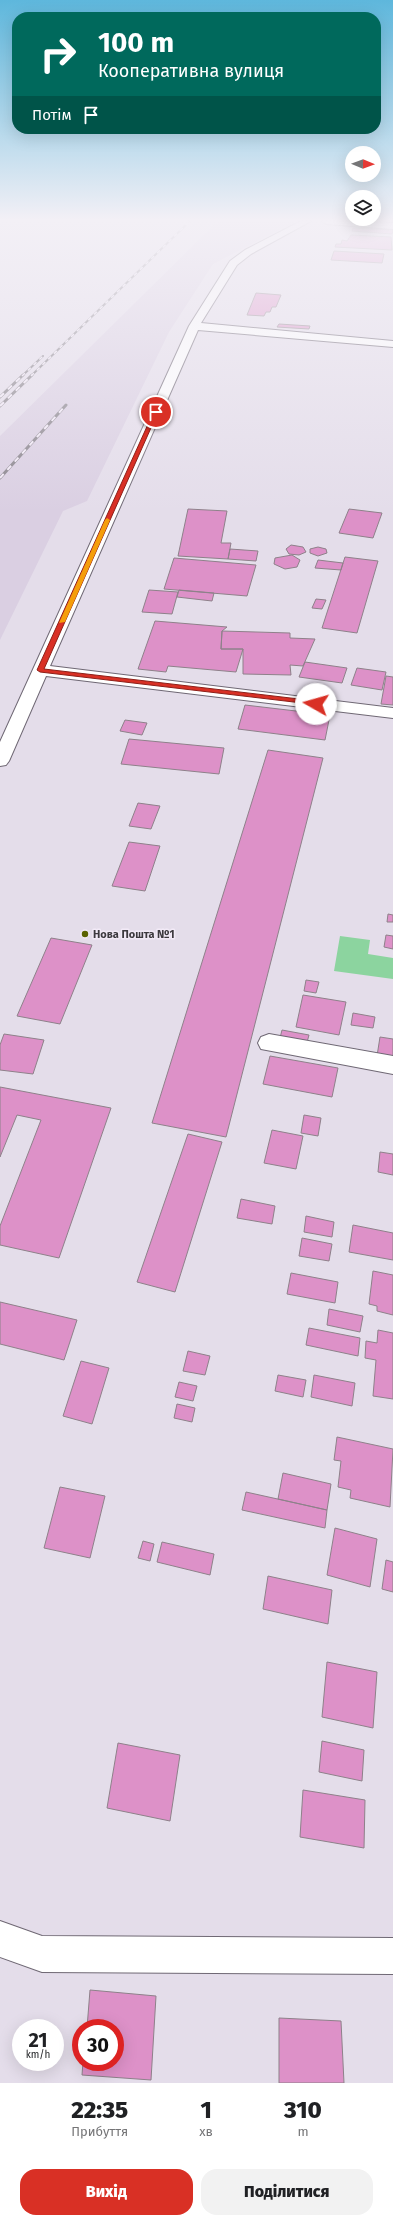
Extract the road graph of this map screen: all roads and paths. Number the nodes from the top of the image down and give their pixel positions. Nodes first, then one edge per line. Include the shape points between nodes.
1 (199, 318) edge
2 (194, 326) junction
3 (393, 344) edge
4 (40, 670) junction
5 (393, 713) edge
6 (0, 761) edge
7 (269, 1043) dead end
8 (393, 1065) edge
9 (0, 1939) edge
10 (393, 1956) edge

1 - 2 street
2 - 3 street
2 - 4 street
4 - 5 street
4 - 6 street
7 - 8 street
9 - 10 street via 42,1954

